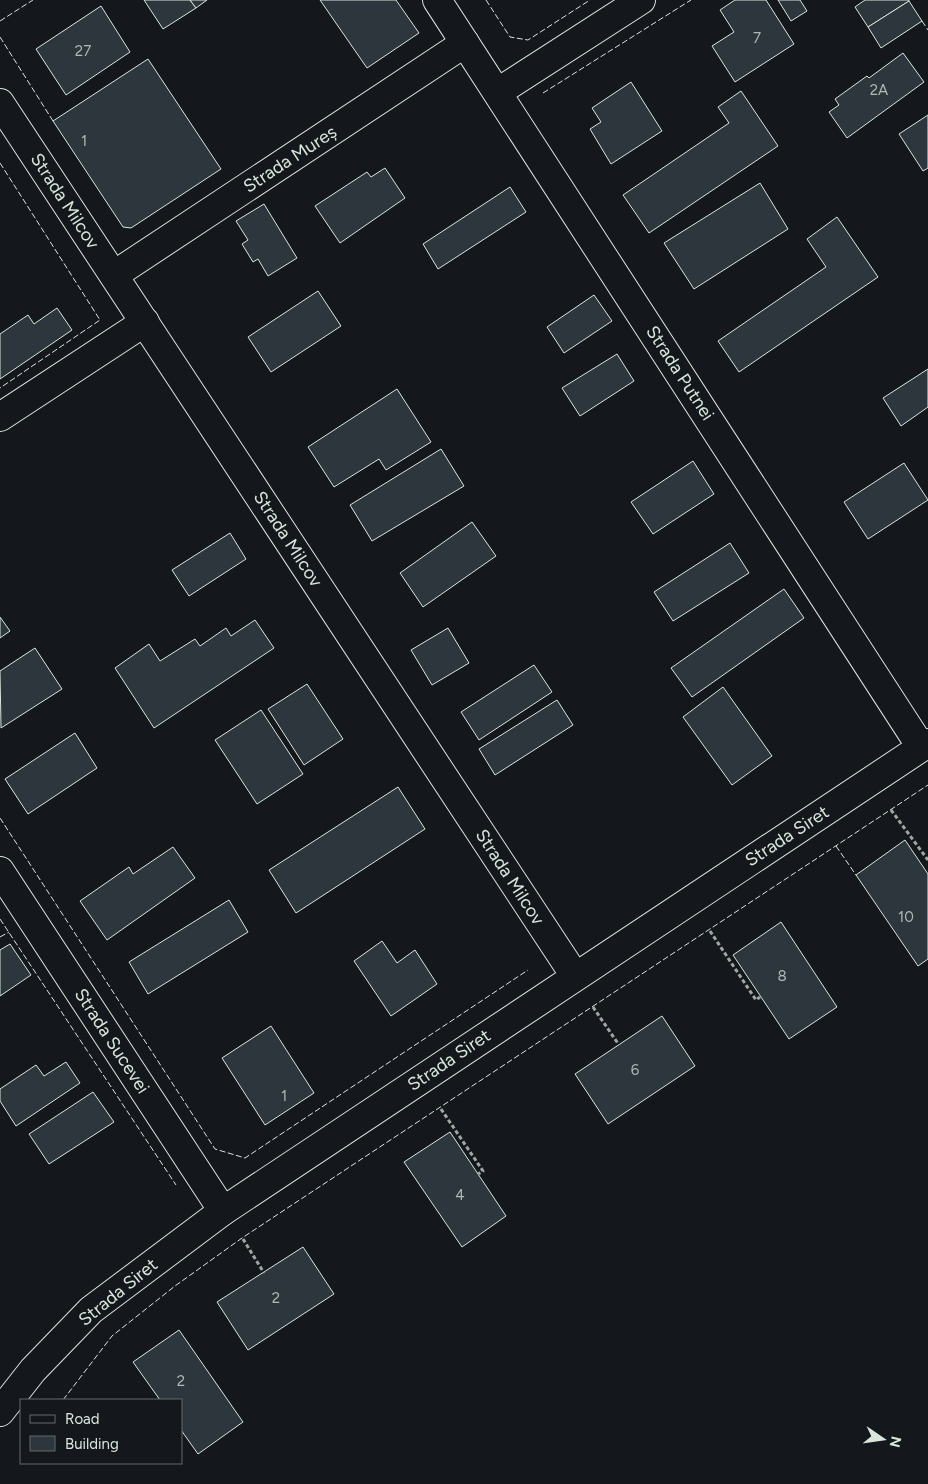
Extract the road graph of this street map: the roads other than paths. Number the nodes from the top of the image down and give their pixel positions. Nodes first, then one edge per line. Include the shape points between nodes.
1 (437, 0) edge
2 (640, 0) edge
3 (465, 43) junction
4 (498, 92) junction
5 (0, 102) edge
6 (114, 275) junction
7 (145, 322) junction
8 (0, 418) edge
9 (925, 745) edge
10 (0, 871) edge
11 (575, 976) junction
12 (224, 1211) junction
13 (0, 1412) edge

1 - 3 street, Strada Putnei
2 - 4 street
3 - 4 street, Strada Putnei
3 - 6 street, Strada Mureș
4 - 9 street, Strada Putnei
5 - 6 street, Strada Milcov
6 - 7 street, Strada Milcov
7 - 8 street
7 - 11 street, Strada Milcov
9 - 11 street, Strada Siret
10 - 12 street, Strada Sucevei
11 - 12 street, Strada Siret
12 - 13 street, Strada Siret via 91,1310 32,1370

